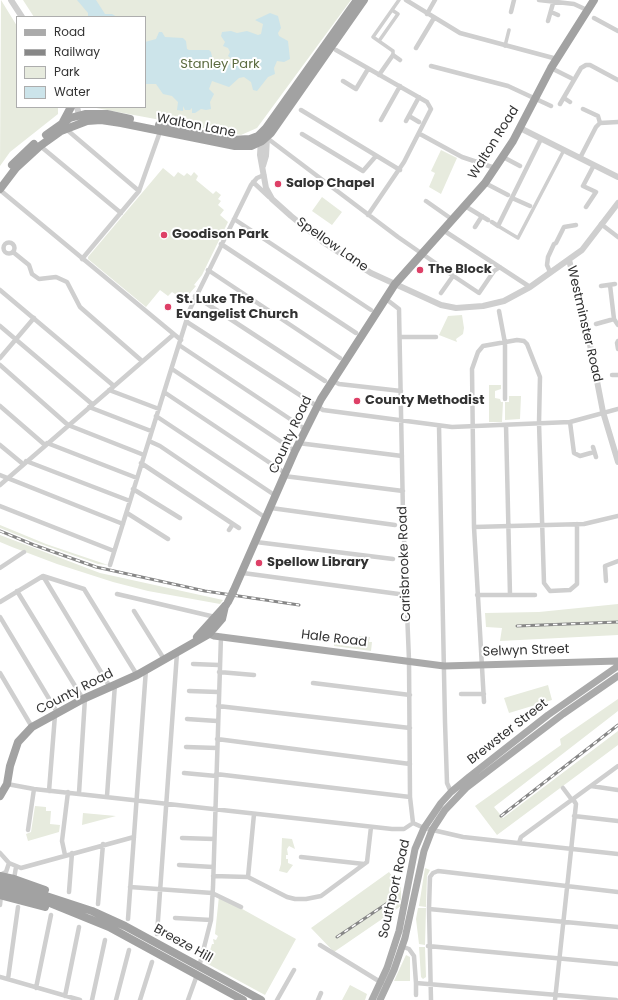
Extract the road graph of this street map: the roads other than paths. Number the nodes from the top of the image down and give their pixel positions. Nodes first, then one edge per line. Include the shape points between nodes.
1 (11, 0) edge
2 (357, 0) edge
3 (364, 0) edge
4 (399, 0) edge
5 (406, 0) edge
6 (435, 0) edge
7 (506, 0) edge
8 (539, 0) edge
9 (594, 0) edge
10 (513, 1) edge
11 (553, 1) edge
12 (392, 10) junction
13 (587, 10) junction
14 (511, 12) dead end
15 (551, 12) junction
16 (428, 14) junction
17 (558, 15) dead end
18 (21, 16) edge
19 (434, 18) junction
20 (594, 18) dead end
21 (548, 21) dead end
22 (509, 30) dead end
23 (618, 31) edge
24 (379, 41) junction
25 (505, 46) junction
26 (416, 48) dead end
27 (336, 50) dead end
28 (393, 55) junction
29 (556, 59) junction
30 (400, 60) dead end
31 (431, 66) dead end
32 (551, 68) junction
33 (611, 68) dead end
34 (368, 69) junction
35 (607, 74) junction
36 (379, 75) junction
37 (571, 78) dead end
38 (618, 80) edge
39 (343, 81) dead end
40 (400, 86) junction
41 (419, 97) junction
42 (536, 98) junction
43 (564, 98) junction
44 (570, 102) dead end
45 (290, 104) junction
46 (560, 104) dead end
47 (551, 106) dead end
48 (72, 108) edge
49 (72, 108) edge
50 (84, 108) edge
51 (583, 108) dead end
52 (301, 110) joint
53 (92, 113) junction
54 (409, 116) junction
55 (77, 117) edge
56 (381, 120) dead end
57 (406, 121) dead end
58 (419, 122) dead end
59 (618, 122) edge
60 (600, 123) junction
61 (64, 126) junction
62 (520, 128) junction
63 (161, 129) junction
64 (302, 134) dead end
65 (420, 134) junction
66 (263, 138) junction
67 (541, 139) junction
68 (39, 144) junction
69 (245, 146) junction
70 (564, 150) junction
71 (260, 155) junction
72 (376, 156) junction
73 (503, 156) junction
74 (580, 158) junction
75 (594, 165) junction
76 (263, 166) junction
77 (520, 166) dead end
78 (496, 168) junction
79 (400, 170) junction
80 (264, 175) junction
81 (618, 177) edge
82 (0, 180) edge
83 (253, 182) junction
84 (485, 184) junction
85 (0, 190) edge
86 (139, 191) junction
87 (510, 197) junction
88 (272, 199) junction
89 (426, 201) dead end
90 (618, 203) edge
91 (465, 206) junction
92 (531, 207) junction
93 (586, 207) dead end
94 (121, 213) junction
95 (368, 215) junction
96 (482, 216) junction
97 (234, 219) junction
98 (453, 220) junction
99 (601, 224) junction
100 (576, 225) dead end
101 (498, 226) junction
102 (475, 227) dead end
103 (443, 230) junction
104 (618, 237) edge
105 (221, 244) junction
106 (14, 252) dead end
107 (421, 254) junction
108 (82, 259) junction
109 (569, 260) junction
110 (34, 262) dead end
111 (29, 265) junction
112 (500, 267) junction
113 (443, 268) junction
114 (208, 270) junction
115 (436, 271) dead end
116 (550, 272) junction
117 (453, 276) junction
118 (395, 284) junction
119 (615, 284) dead end
120 (610, 285) junction
121 (530, 286) junction
122 (601, 286) dead end
123 (0, 290) edge
124 (441, 293) dead end
125 (195, 296) junction
126 (386, 299) junction
127 (371, 310) dead end
128 (500, 311) dead end
129 (34, 318) junction
130 (188, 319) junction
131 (614, 319) junction
132 (596, 324) dead end
133 (618, 325) edge
134 (0, 326) edge
135 (356, 334) dead end
136 (173, 335) junction
137 (400, 337) junction
138 (436, 337) dead end
139 (16, 339) junction
140 (181, 340) junction
141 (618, 341) edge
142 (505, 343) junction
143 (179, 345) junction
144 (618, 349) edge
145 (0, 358) edge
146 (340, 358) dead end
147 (142, 361) junction
148 (0, 365) edge
149 (172, 369) junction
150 (612, 375) dead end
151 (618, 375) edge
152 (329, 381) junction
153 (114, 386) junction
154 (109, 390) junction
155 (400, 391) junction
156 (164, 392) junction
157 (498, 394) dead end
158 (0, 406) edge
159 (90, 406) junction
160 (316, 407) junction
161 (159, 409) junction
162 (618, 409) edge
163 (603, 412) junction
164 (156, 416) junction
165 (401, 420) junction
166 (570, 422) junction
167 (539, 423) junction
168 (68, 425) junction
169 (506, 425) junction
170 (439, 426) junction
171 (472, 426) junction
172 (305, 429) junction
173 (151, 432) junction
174 (149, 441) junction
175 (46, 444) junction
176 (0, 445) edge
177 (297, 447) junction
178 (593, 447) dead end
179 (144, 455) junction
180 (402, 456) junction
181 (618, 462) edge
182 (24, 463) junction
183 (142, 464) junction
184 (0, 475) edge
185 (285, 475) junction
186 (137, 478) junction
187 (6, 479) junction
188 (0, 484) edge
189 (134, 488) junction
190 (403, 491) junction
191 (276, 496) junction
192 (130, 501) junction
193 (0, 506) edge
194 (271, 508) junction
195 (127, 513) junction
196 (618, 516) edge
197 (180, 518) dead end
198 (266, 518) junction
199 (123, 524) junction
200 (233, 524) junction
201 (542, 524) junction
202 (577, 524) junction
203 (395, 525) dead end
204 (508, 526) junction
205 (474, 527) junction
206 (239, 528) dead end
207 (229, 530) dead end
208 (168, 539) dead end
209 (256, 542) junction
210 (114, 551) junction
211 (24, 552) dead end
212 (393, 559) dead end
213 (618, 562) edge
214 (110, 565) dead end
215 (0, 568) edge
216 (243, 572) junction
217 (43, 576) junction
218 (606, 581) dead end
219 (17, 591) junction
220 (117, 594) dead end
221 (406, 595) junction
222 (477, 595) junction
223 (510, 595) junction
224 (534, 595) dead end
225 (0, 602) edge
226 (226, 604) junction
227 (134, 611) dead end
228 (0, 617) edge
229 (215, 617) junction
230 (209, 631) junction
231 (221, 636) junction
232 (177, 651) junction
233 (164, 659) junction
234 (409, 660) junction
235 (609, 661) junction
236 (618, 661) edge
237 (193, 664) dead end
238 (219, 665) junction
239 (482, 665) junction
240 (444, 666) junction
241 (618, 666) edge
242 (146, 669) junction
243 (612, 671) junction
244 (219, 672) junction
245 (0, 673) edge
246 (137, 675) junction
247 (254, 675) dead end
248 (618, 676) edge
249 (313, 683) dead end
250 (112, 686) junction
251 (189, 691) dead end
252 (218, 692) junction
253 (461, 694) dead end
254 (484, 694) junction
255 (410, 695) junction
256 (84, 699) junction
257 (484, 702) dead end
258 (218, 706) junction
259 (56, 713) junction
260 (188, 719) dead end
261 (217, 721) junction
262 (32, 727) junction
263 (410, 728) junction
264 (217, 739) junction
265 (186, 747) dead end
266 (217, 748) junction
267 (410, 764) junction
268 (618, 766) edge
269 (184, 773) dead end
270 (216, 775) junction
271 (7, 784) junction
272 (591, 786) junction
273 (563, 788) dead end
274 (34, 789) junction
275 (618, 790) edge
276 (49, 791) junction
277 (68, 792) junction
278 (450, 792) junction
279 (79, 793) junction
280 (0, 796) edge
281 (107, 796) junction
282 (410, 797) junction
283 (137, 800) junction
284 (573, 800) junction
285 (166, 803) junction
286 (215, 810) junction
287 (254, 814) junction
288 (574, 816) junction
289 (618, 821) edge
290 (413, 823) junction
291 (371, 827) junction
292 (424, 828) junction
293 (28, 830) dead end
294 (432, 830) junction
295 (134, 837) junction
296 (182, 838) dead end
297 (214, 839) junction
298 (519, 843) junction
299 (103, 844) junction
300 (571, 849) junction
301 (0, 853) edge
302 (72, 853) junction
303 (618, 854) edge
304 (65, 855) junction
305 (301, 857) dead end
306 (9, 863) junction
307 (364, 864) junction
308 (179, 865) dead end
309 (16, 867) junction
310 (213, 867) junction
311 (0, 876) edge
312 (212, 876) junction
313 (248, 877) junction
314 (14, 879) junction
315 (0, 883) edge
316 (566, 886) junction
317 (130, 888) junction
318 (160, 890) junction
319 (69, 892) dead end
320 (618, 892) edge
321 (0, 893) edge
322 (212, 893) junction
323 (49, 900) junction
324 (239, 900) dead end
325 (98, 904) dead end
326 (0, 905) edge
327 (18, 907) dead end
328 (429, 909) junction
329 (92, 911) junction
330 (51, 915) dead end
331 (175, 918) dead end
332 (128, 919) dead end
333 (92, 920) junction
334 (211, 920) junction
335 (562, 923) junction
336 (79, 927) dead end
337 (618, 927) edge
338 (157, 934) dead end
339 (105, 940) dead end
340 (320, 945) dead end
341 (399, 945) junction
342 (428, 946) junction
343 (129, 950) dead end
344 (560, 957) junction
345 (152, 962) dead end
346 (618, 964) edge
347 (199, 966) junction
348 (294, 970) dead end
349 (197, 975) junction
350 (0, 978) edge
351 (8, 980) junction
352 (416, 983) junction
353 (384, 984) junction
354 (429, 984) junction
355 (36, 988) junction
356 (322, 993) dead end
357 (556, 994) junction
358 (65, 996) junction
359 (416, 996) dead end
360 (80, 1000) edge
361 (92, 1000) edge
362 (116, 1000) edge
363 (140, 1000) edge
364 (188, 1000) edge
365 (243, 1000) edge
366 (261, 1000) edge
367 (277, 1000) edge
368 (318, 1000) edge
369 (372, 1000) edge
370 (380, 1000) edge
371 (431, 1000) edge
372 (555, 1000) edge
373 (616, 1000) edge

1 - 18 street
2 - 66 highway
3 - 45 highway
4 - 12 street
5 - 16 street
6 - 16 street
7 - 10 street
8 - 11 street
9 - 13 highway, Walton Road
10 - 14 street
11 - 13 street via 574,4
11 - 15 street
12 - 24 street via 373,37
12 - 24 street via 398,14
13 - 29 highway, Walton Road
15 - 17 street
15 - 21 street
16 - 19 street
19 - 25 street via 460,34
19 - 26 street
20 - 23 street
22 - 25 street
24 - 28 street via 393,50
25 - 29 street
27 - 34 street
28 - 30 street
28 - 36 street
29 - 32 highway, Walton Road
31 - 42 street via 496,82
32 - 37 street
32 - 42 highway, Walton Road
33 - 35 street
34 - 36 street
34 - 39 street via 356,89
35 - 38 street
35 - 43 street via 586,65 581,68
36 - 40 street
40 - 41 street
40 - 56 street
41 - 54 street
41 - 65 street via 431,106 431,112
42 - 47 street
42 - 62 highway, Walton Road
43 - 44 street
43 - 46 street
45 - 52 street
45 - 66 highway
48 - 55 street
49 - 61 highway
50 - 53 highway
51 - 60 street via 598,116
52 - 72 street
53 - 55 highway, Walton Lane
53 - 63 highway, Walton Lane via 107,114
54 - 57 street
54 - 58 street
55 - 61 highway, Walton Lane
55 - 63 highway, Walton Lane
59 - 60 street
60 - 74 street
61 - 68 highway, Walton Lane
61 - 86 street
62 - 67 street
62 - 73 highway, Walton Road
63 - 66 highway, Walton Lane via 231,140
63 - 69 highway, Walton Lane via 208,142
63 - 86 street
64 - 72 street via 363,171
65 - 78 street via 462,157
65 - 79 street
66 - 69 highway, Walton Lane
66 - 71 street, Spellow Lane
66 - 76 street, Spellow Lane via 266,156
66 - 95 street
67 - 70 street
67 - 87 street
68 - 82 highway, Walton Lane via 23,154
68 - 85 highway, Walton Lane via 16,168
68 - 94 street
69 - 71 street via 255,149
70 - 74 street
70 - 92 street
71 - 76 street, Spellow Lane
72 - 79 street
73 - 77 street
73 - 78 highway, Walton Road
74 - 75 street
75 - 81 street
75 - 93 street via 583,186 596,192
76 - 80 street, Spellow Lane
78 - 84 highway, Walton Road
79 - 95 street
80 - 83 street
80 - 88 street, Spellow Lane via 266,188
83 - 88 street, Spellow Lane
83 - 97 street
84 - 87 street
84 - 91 highway, Walton Road
85 - 108 street
86 - 94 street
87 - 92 street
87 - 101 street
88 - 118 street, Spellow Lane via 323,242 365,270
89 - 98 street
90 - 99 street, Westminster Road
91 - 96 street
91 - 98 highway, Walton Road
92 - 101 street via 518,238
94 - 108 street
95 - 107 street
96 - 101 street
96 - 102 street
97 - 105 street
97 - 127 street
98 - 103 highway, Walton Road
99 - 104 street
99 - 109 street, Westminster Road via 582,250
100 - 116 street via 564,227 554,244 548,257 547,265
103 - 107 highway, Walton Road
103 - 112 street
105 - 114 street
105 - 135 street
106 - 111 street
107 - 113 street
107 - 118 highway, Walton Road
108 - 136 street
109 - 116 street, Spellow Lane
109 - 163 street, Westminster Road via 585,319
110 - 111 street
111 - 147 street via 32,274 39,278 63,279 69,284 80,307
112 - 117 street via 494,271 479,293
112 - 121 street
113 - 115 street
113 - 117 street
114 - 125 street
114 - 146 street
116 - 121 street, Spellow Lane
117 - 124 street
118 - 121 street, Spellow Lane via 441,305 456,308 504,301
118 - 126 highway, County Road
119 - 120 street
120 - 122 street
120 - 131 street
123 - 129 street
125 - 130 street
125 - 152 street
126 - 137 street, Carisbrooke Road via 399,309
126 - 152 highway, County Road
128 - 142 street
129 - 139 street
129 - 153 street
130 - 140 street
130 - 160 street
131 - 132 street
131 - 133 street
134 - 139 street
136 - 140 street
136 - 147 street
137 - 138 street
137 - 155 street, Carisbrooke Road
139 - 145 street
139 - 159 street
140 - 143 street
141 - 144 street
142 - 157 street via 505,397
142 - 167 street via 518,340 527,344 540,377
142 - 171 street via 483,346 474,360
143 - 149 street
143 - 172 street
147 - 153 street
148 - 168 street
149 - 156 street
149 - 177 street
150 - 151 street
152 - 155 street
152 - 160 highway, County Road
153 - 154 street
154 - 159 street
154 - 161 street
155 - 165 street, Carisbrooke Road
156 - 161 street
156 - 185 street
158 - 175 street
159 - 168 street
159 - 173 street
160 - 165 street via 327,411
160 - 172 highway, County Road
161 - 164 street
162 - 163 street
163 - 166 street
163 - 181 street, Westminster Road
164 - 173 street
164 - 191 street
165 - 170 street
165 - 180 street, Carisbrooke Road
166 - 167 street
166 - 178 street via 574,453 580,456 595,455
167 - 169 street
167 - 201 street
168 - 175 street
168 - 179 street
169 - 171 street
169 - 204 street
170 - 171 street
170 - 240 street
171 - 205 street
172 - 177 highway, County Road
173 - 174 street
174 - 179 street
174 - 198 street
175 - 182 street
175 - 186 street
176 - 182 street
177 - 180 street
177 - 185 highway, County Road
179 - 183 street
180 - 190 street, Carisbrooke Road
182 - 187 street
182 - 192 street
183 - 186 street
183 - 200 street
184 - 187 street
185 - 190 street
185 - 191 highway, County Road
186 - 189 street
187 - 188 street
187 - 199 street
189 - 192 street
189 - 197 street
190 - 221 street, Carisbrooke Road
191 - 194 highway, County Road
192 - 195 street
193 - 210 street
194 - 198 highway, County Road
194 - 203 street
195 - 199 street
195 - 208 street
196 - 202 street
198 - 209 highway, County Road
199 - 210 street
200 - 206 street
200 - 207 street
201 - 202 street
201 - 202 street via 544,583 550,591 555,592 570,590 577,584
201 - 204 street
204 - 205 street
204 - 223 street
205 - 222 street
209 - 212 street
209 - 216 highway, County Road
210 - 214 street
211 - 215 street
213 - 218 street via 605,566
216 - 221 street
216 - 226 highway, County Road, bridge
217 - 219 street
217 - 246 street via 84,589
217 - 250 street
219 - 225 street
219 - 256 street
220 - 229 street
221 - 234 street, Carisbrooke Road
222 - 223 street
222 - 239 street
223 - 224 street
226 - 229 highway, County Road
226 - 230 highway, County Road via 222,619
227 - 233 street
228 - 259 street
229 - 230 highway, County Road
230 - 231 main road, Hale Road
230 - 232 highway, County Road
231 - 234 main road, Hale Road
231 - 238 street
232 - 233 highway, County Road
232 - 285 street
233 - 242 highway, County Road
234 - 240 main road, Hale Road
234 - 255 street, Carisbrooke Road
235 - 236 main road, Selwyn Street
235 - 239 main road, Selwyn Street
235 - 243 main road via 613,666
237 - 238 street
238 - 244 street
239 - 240 main road, Selwyn Street
239 - 254 street
240 - 278 street via 447,783
241 - 243 main road, Brewster Street
242 - 246 highway, County Road
242 - 283 street
243 - 278 main road, Brewster Street via 548,715
244 - 247 street
244 - 252 street
245 - 262 street
246 - 250 highway, County Road
248 - 294 main road, Brewster Street via 545,727 466,788 445,810
249 - 255 street
250 - 256 highway, County Road
250 - 281 street
251 - 252 street
252 - 258 street
253 - 254 street
254 - 257 street
255 - 263 street, Carisbrooke Road
256 - 259 highway, County Road
256 - 279 street
258 - 261 street
258 - 263 street
259 - 262 highway, County Road
259 - 276 street
260 - 261 street
261 - 264 street
262 - 271 highway, County Road via 18,742
263 - 267 street, Carisbrooke Road
264 - 266 street
264 - 267 street
265 - 266 street
266 - 270 street
267 - 282 street, Carisbrooke Road
268 - 272 street
269 - 270 street
270 - 282 street
270 - 286 street
271 - 274 street
271 - 280 highway, County Road
272 - 275 street
272 - 284 street
273 - 284 street
274 - 276 street
274 - 293 street
276 - 277 street
277 - 279 street
277 - 304 street via 62,840
278 - 292 main road, Brewster Street
279 - 281 street
281 - 283 street
282 - 290 street, Carisbrooke Road
283 - 285 street
283 - 295 street
284 - 288 street via 576,804
284 - 298 street via 521,837
285 - 286 street
285 - 318 street
286 - 287 street
286 - 297 street
287 - 291 street
287 - 313 street
288 - 289 street
288 - 300 street
290 - 291 street via 399,830
290 - 292 street
291 - 307 street via 367,862
292 - 294 street
292 - 341 main road, Southport Road via 415,849
294 - 298 street via 463,837
294 - 341 main road, Southport Road via 424,853 409,923
295 - 299 street
295 - 317 street
296 - 297 street
297 - 310 street
298 - 300 street
299 - 302 street
299 - 325 street
300 - 303 street
300 - 316 street
301 - 306 street
302 - 304 street
302 - 319 street
304 - 309 street via 27,867
305 - 307 street
306 - 309 street
306 - 311 street via 6,872
307 - 313 street via 321,896 306,899 288,897
308 - 310 street
309 - 314 street
310 - 312 street
311 - 314 highway
312 - 313 street
312 - 322 street
314 - 329 highway via 67,898
315 - 323 highway
316 - 320 street
316 - 328 street via 438,871 430,877
316 - 335 street
317 - 318 street
317 - 332 street
318 - 322 street
318 - 338 street
321 - 323 highway
321 - 326 street
321 - 333 highway
322 - 324 street via 239,906
322 - 334 street
323 - 329 highway
323 - 333 highway
327 - 351 street
328 - 335 street
328 - 342 street
329 - 347 highway, Breeze Hill
330 - 355 street
331 - 334 street
333 - 349 highway, Breeze Hill via 127,936
334 - 347 street
335 - 337 street
335 - 344 street
336 - 358 street
339 - 361 street
340 - 353 street
341 - 352 street via 412,951
341 - 353 main road, Southport Road
342 - 344 street
342 - 354 street
343 - 362 street
344 - 346 street
344 - 357 street
345 - 363 street
347 - 366 highway, Breeze Hill
348 - 367 street
349 - 364 street
349 - 365 highway, Breeze Hill
350 - 351 street
351 - 355 street
352 - 354 street
352 - 359 street
353 - 369 main road, Southport Road
353 - 370 main road, Southport Road
354 - 357 street
354 - 371 street
355 - 358 street
356 - 368 street
357 - 372 street
357 - 373 street
358 - 360 street

